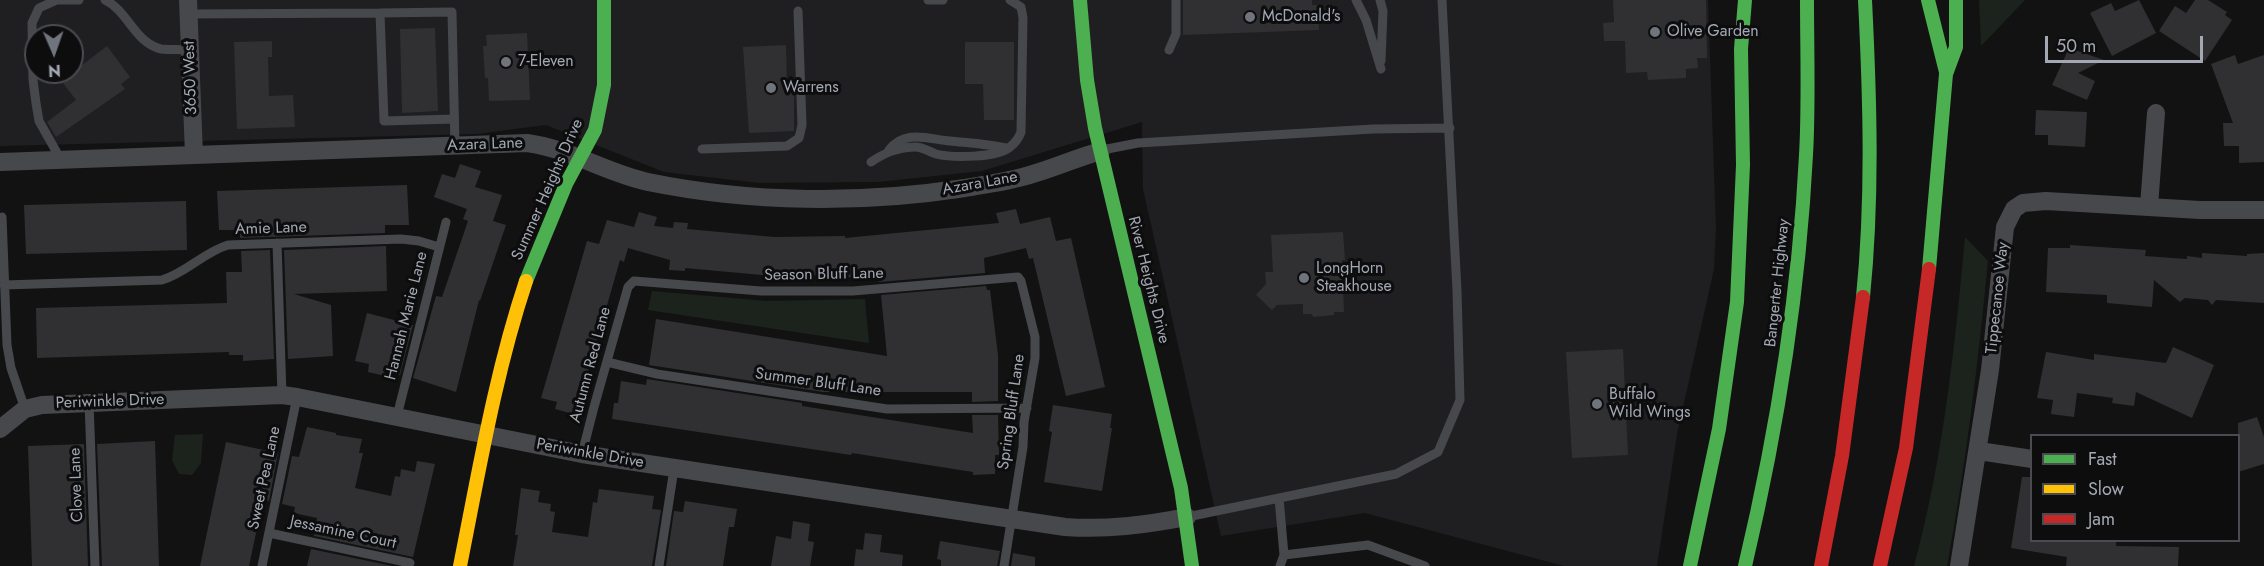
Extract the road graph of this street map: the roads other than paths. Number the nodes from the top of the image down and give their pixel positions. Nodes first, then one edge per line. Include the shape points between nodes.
1 (79, 0) edge
2 (105, 0) edge
3 (604, 0) edge
4 (928, 0) edge
5 (943, 0) edge
6 (1011, 0) edge
7 (1080, 0) edge
8 (1176, 0) edge
9 (1356, 0) edge
10 (1380, 0) edge
11 (1442, 0) edge
12 (1745, 0) edge
13 (1807, 0) edge
14 (1865, 0) edge
15 (1928, 0) edge
16 (1956, 0) edge
17 (188, 7) edge
18 (798, 10) dead end
19 (1731, 10) dead end
20 (380, 13) junction
21 (1741, 49) junction
22 (190, 50) junction
23 (1169, 50) dead end
24 (1946, 74) junction
25 (2156, 113) dead end
26 (454, 118) junction
27 (1449, 128) junction
28 (455, 146) junction
29 (702, 149) dead end
30 (1009, 149) junction
31 (889, 150) junction
32 (1101, 151) junction
33 (194, 155) junction
34 (580, 157) junction
35 (61, 160) junction
36 (0, 162) edge
37 (871, 162) dead end
38 (2149, 206) junction
39 (2264, 210) edge
40 (2, 217) dead end
41 (446, 222) dead end
42 (277, 243) junction
43 (439, 247) junction
44 (1018, 277) joint
45 (631, 284) joint
46 (4, 285) junction
47 (607, 362) junction
48 (290, 396) junction
49 (89, 402) junction
50 (1027, 408) junction
51 (25, 409) junction
52 (397, 416) junction
53 (0, 429) edge
54 (487, 435) junction
55 (1978, 451) junction
56 (582, 454) junction
57 (2030, 459) edge
58 (674, 469) junction
59 (1279, 498) junction
60 (1187, 517) junction
61 (1011, 518) junction
62 (269, 533) junction
63 (1284, 555) junction
64 (410, 563) dead end
65 (95, 566) edge
66 (262, 566) edge
67 (460, 566) edge
68 (659, 566) edge
69 (1004, 566) edge
70 (1192, 566) edge
71 (1280, 566) edge
72 (1425, 566) edge
73 (1690, 566) edge
74 (1745, 566) edge
75 (1821, 566) edge
76 (1880, 566) edge
77 (1959, 566) edge

1 - 35 lane via 57,0 39,8 32,23 33,80 39,121
2 - 22 lane via 116,5 144,40 160,48
3 - 34 main road, Summer Heights Drive via 606,61 602,102 595,130
4 - 5 lane
6 - 30 lane via 1021,7 1023,41 1021,132
7 - 32 main road, River Heights Drive via 1087,80
8 - 23 lane via 1176,34
9 - 10 lane via 1381,69
11 - 27 lane
12 - 21 main road
13 - 74 main road, Bangerter Highway via 1808,96 1786,365 1765,487
14 - 75 main road via 1871,123 1866,258 1853,387
15 - 24 main road
16 - 24 main road via 1956,47
17 - 20 lane
17 - 22 street, 3650 West
18 - 29 lane via 802,124 799,138 787,146
19 - 21 main road
20 - 26 lane via 452,12
20 - 26 lane via 384,121
21 - 73 main road via 1743,165 1737,302 1719,429
22 - 33 street, 3650 West
24 - 76 main road via 1932,246 1906,448
25 - 38 street
26 - 28 lane
27 - 32 lane via 1138,143
27 - 59 lane via 1460,400 1438,452 1396,474
28 - 33 street, Azara Lane
28 - 34 street, Azara Lane via 527,142
30 - 31 lane via 952,157 918,146
30 - 31 lane via 922,135 895,142
31 - 37 lane
32 - 34 street, Azara Lane via 1012,180 908,195 824,198 732,194 658,184
32 - 60 main road, River Heights Drive
33 - 35 street, Azara Lane
34 - 54 main road, Summer Heights Drive via 547,228 515,314
35 - 36 street, Azara Lane
38 - 39 street, Tippecanoe Way
38 - 55 street, Tippecanoe Way via 2046,201 2023,203 2014,209 2004,237
40 - 46 lane
41 - 43 lane, Hannah Marie Lane
42 - 43 lane, Amie Lane via 401,239
42 - 46 lane, Amie Lane via 222,247 162,280
42 - 48 lane, Sweet Pea Lane
43 - 52 lane, Hannah Marie Lane
44 - 45 lane, Season Bluff Lane via 853,291 761,291 639,281
44 - 50 lane, Spring Bluff Lane via 1036,348
45 - 47 lane, Autumn Red Lane
46 - 51 lane via 8,358
47 - 50 lane, Summer Bluff Lane via 657,374 887,409
47 - 56 lane, Autumn Red Lane
48 - 49 street, Periwinkle Drive
48 - 52 street, Periwinkle Drive
48 - 62 lane, Sweet Pea Lane
49 - 51 street, Periwinkle Drive
49 - 65 lane, Clove Lane
50 - 61 lane, Spring Bluff Lane
51 - 53 street, Periwinkle Drive
52 - 54 street, Periwinkle Drive
54 - 56 street, Periwinkle Drive
54 - 67 main road, Summer Heights Drive
55 - 57 street
55 - 77 street, Tippecanoe Way
56 - 58 street, Periwinkle Drive
58 - 61 street, Periwinkle Drive
58 - 68 lane
59 - 60 lane
59 - 63 lane
60 - 61 street, Periwinkle Drive via 1108,529
60 - 70 main road, River Heights Drive
61 - 69 lane, Spring Bluff Lane
62 - 64 lane, Jessamine Court
62 - 66 lane, Sweet Pea Lane
63 - 71 lane
63 - 72 lane via 1368,545

